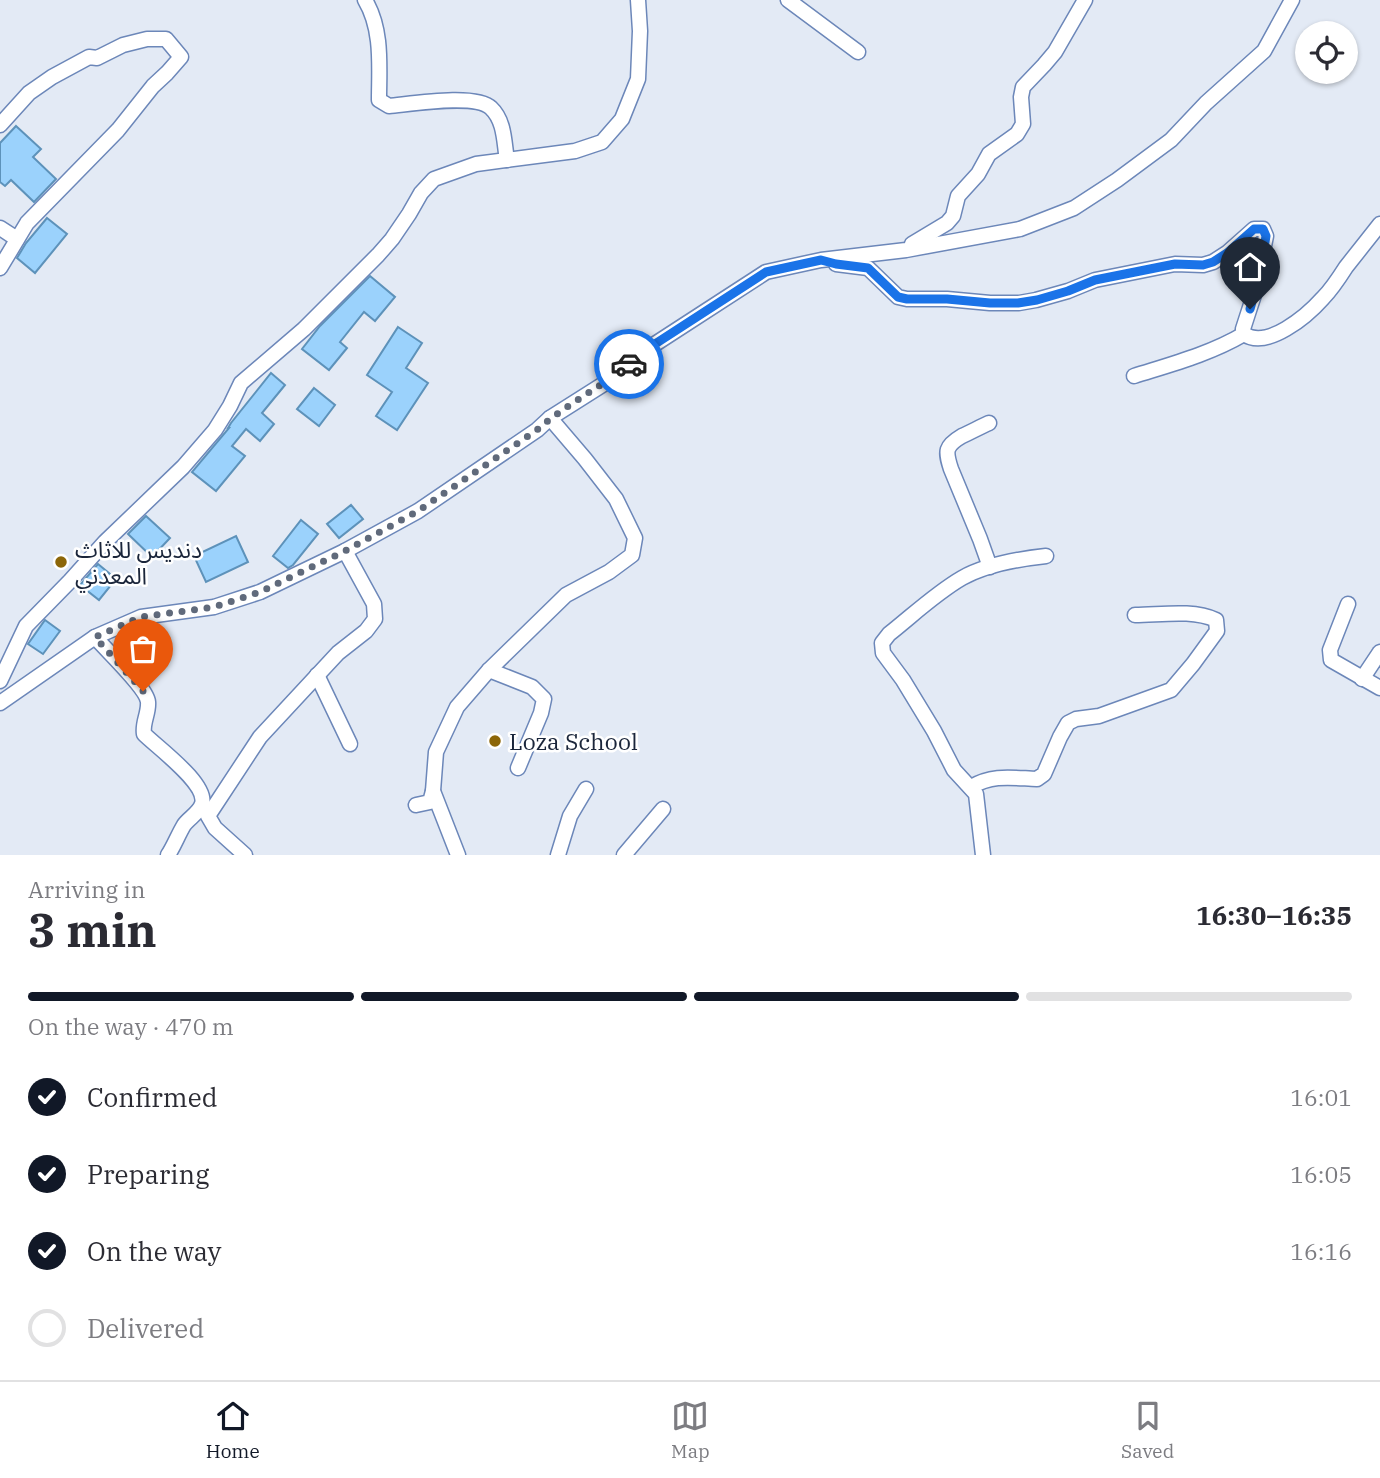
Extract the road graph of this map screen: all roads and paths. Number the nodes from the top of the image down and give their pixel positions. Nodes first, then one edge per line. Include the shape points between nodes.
1 (365, 0) edge
2 (788, 0) edge
3 (1085, 0) edge
4 (1292, 0) edge
5 (640, 1) edge
6 (858, 52) dead end
7 (0, 125) edge
8 (507, 160) junction
9 (1380, 224) edge
10 (0, 228) edge
11 (17, 239) junction
12 (906, 250) junction
13 (821, 260) junction
14 (0, 268) edge
15 (1244, 334) junction
16 (1134, 376) dead end
17 (550, 418) junction
18 (989, 423) dead end
19 (345, 551) junction
20 (1046, 556) dead end
21 (990, 567) junction
22 (1348, 604) dead end
23 (1135, 615) dead end
24 (95, 637) junction
25 (1380, 652) edge
26 (489, 670) junction
27 (317, 676) junction
28 (1362, 678) junction
29 (0, 681) edge
30 (1380, 688) edge
31 (0, 703) edge
32 (350, 744) dead end
33 (518, 768) dead end
34 (971, 787) junction
35 (586, 789) dead end
36 (433, 791) junction
37 (416, 805) dead end
38 (663, 808) dead end
39 (452, 854) edge
40 (168, 855) edge
41 (245, 855) edge
42 (558, 855) edge
43 (624, 855) edge
44 (982, 855) edge

1 - 8 street via 373,13 380,54 379,100 389,106 470,100 491,107 501,124
2 - 6 street
3 - 12 street via 1055,52 1023,86 1023,124 1017,134 989,154 958,196 947,223
4 - 12 street via 1264,51 1171,141 1074,208 1020,229
5 - 8 street via 638,79 622,119 602,142 575,151
7 - 11 street via 29,93 52,77 123,44 166,39 181,57
8 - 29 street via 476,164 434,179 421,192 378,255 304,329 241,383 215,430 183,467 104,542 26,626
9 - 15 street via 1323,299 1303,317 1269,337
10 - 11 street
11 - 14 street
12 - 13 street
13 - 15 street via 868,268 898,297 907,299 1018,303 1095,280 1175,264 1213,262 1254,229 1263,229 1263,259
13 - 17 street via 766,272
15 - 16 street via 1200,355
17 - 19 street via 418,511
17 - 26 street via 615,499 635,538 632,555 566,595
18 - 21 street via 950,443 947,458
19 - 24 street via 260,592 214,607 141,617
19 - 27 street via 374,604 375,619
20 - 21 street
21 - 34 street via 946,588 882,642 883,653 954,770
22 - 28 street via 1330,650 1331,660
23 - 34 street via 1211,618 1216,620 1217,631 1171,690 1068,723 1041,777 984,779
24 - 31 street
24 - 40 street via 148,699 144,734 187,774 203,796
25 - 28 street
26 - 33 street via 532,687 544,699
26 - 36 street via 457,707 436,752
27 - 32 street
27 - 41 street via 260,737 208,816
28 - 30 street
34 - 44 street via 976,794
35 - 42 street via 570,816
36 - 37 street via 430,802
36 - 39 street via 446,820
38 - 43 street

